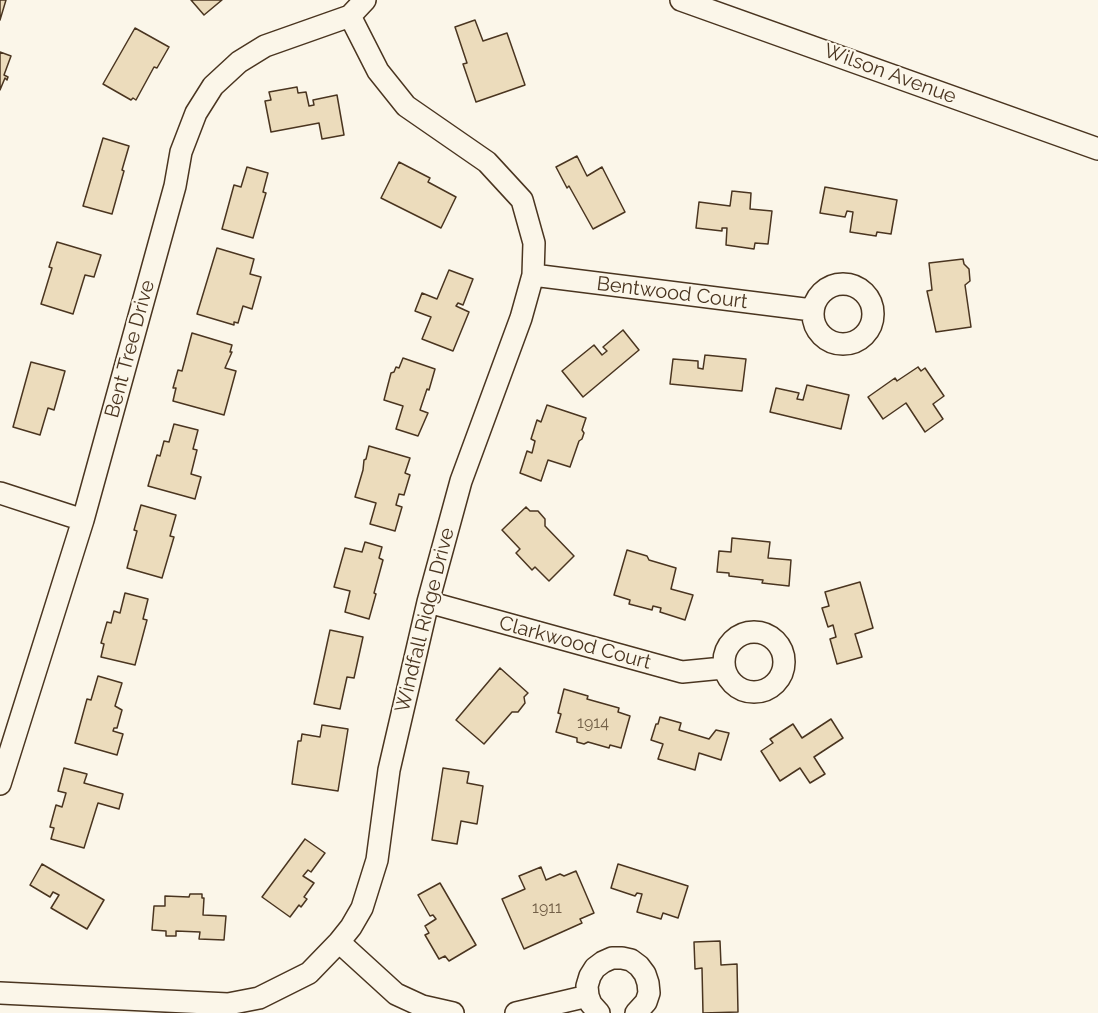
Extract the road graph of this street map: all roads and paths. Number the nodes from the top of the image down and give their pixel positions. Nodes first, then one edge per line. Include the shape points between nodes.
1 (365, 0) edge
2 (694, 2) edge
3 (728, 8) edge
4 (350, 16) junction
5 (1098, 149) edge
6 (533, 275) junction
7 (812, 310) dead end
8 (0, 493) edge
9 (83, 520) junction
10 (428, 602) junction
11 (723, 668) dead end
12 (0, 784) edge
13 (339, 942) junction
14 (0, 993) edge
15 (593, 1004) edge
16 (453, 1013) edge
17 (516, 1013) edge
18 (636, 1013) edge

1 - 4 street, Bent Tree Drive
2 - 3 street, Wilson Avenue
3 - 5 street, Wilson Avenue
4 - 6 street, Windfall Ridge Drive via 378,71 406,106 487,162 522,200 534,243
4 - 9 street, Bent Tree Drive via 265,46 213,86 196,113 181,152
6 - 7 street, Bentwood Court
6 - 10 street, Windfall Ridge Drive via 461,481
8 - 9 street
9 - 12 street, Bent Tree Drive
10 - 11 street, Clarkwood Court via 682,672
10 - 13 street, Windfall Ridge Drive via 389,770 377,860 362,908
13 - 14 street, Windfall Ridge Drive via 309,973 259,998 228,1004
13 - 16 street via 396,994 422,1006
15 - 17 street
15 - 18 street via 587,986 595,968 612,958 631,960 648,983 646,1002

